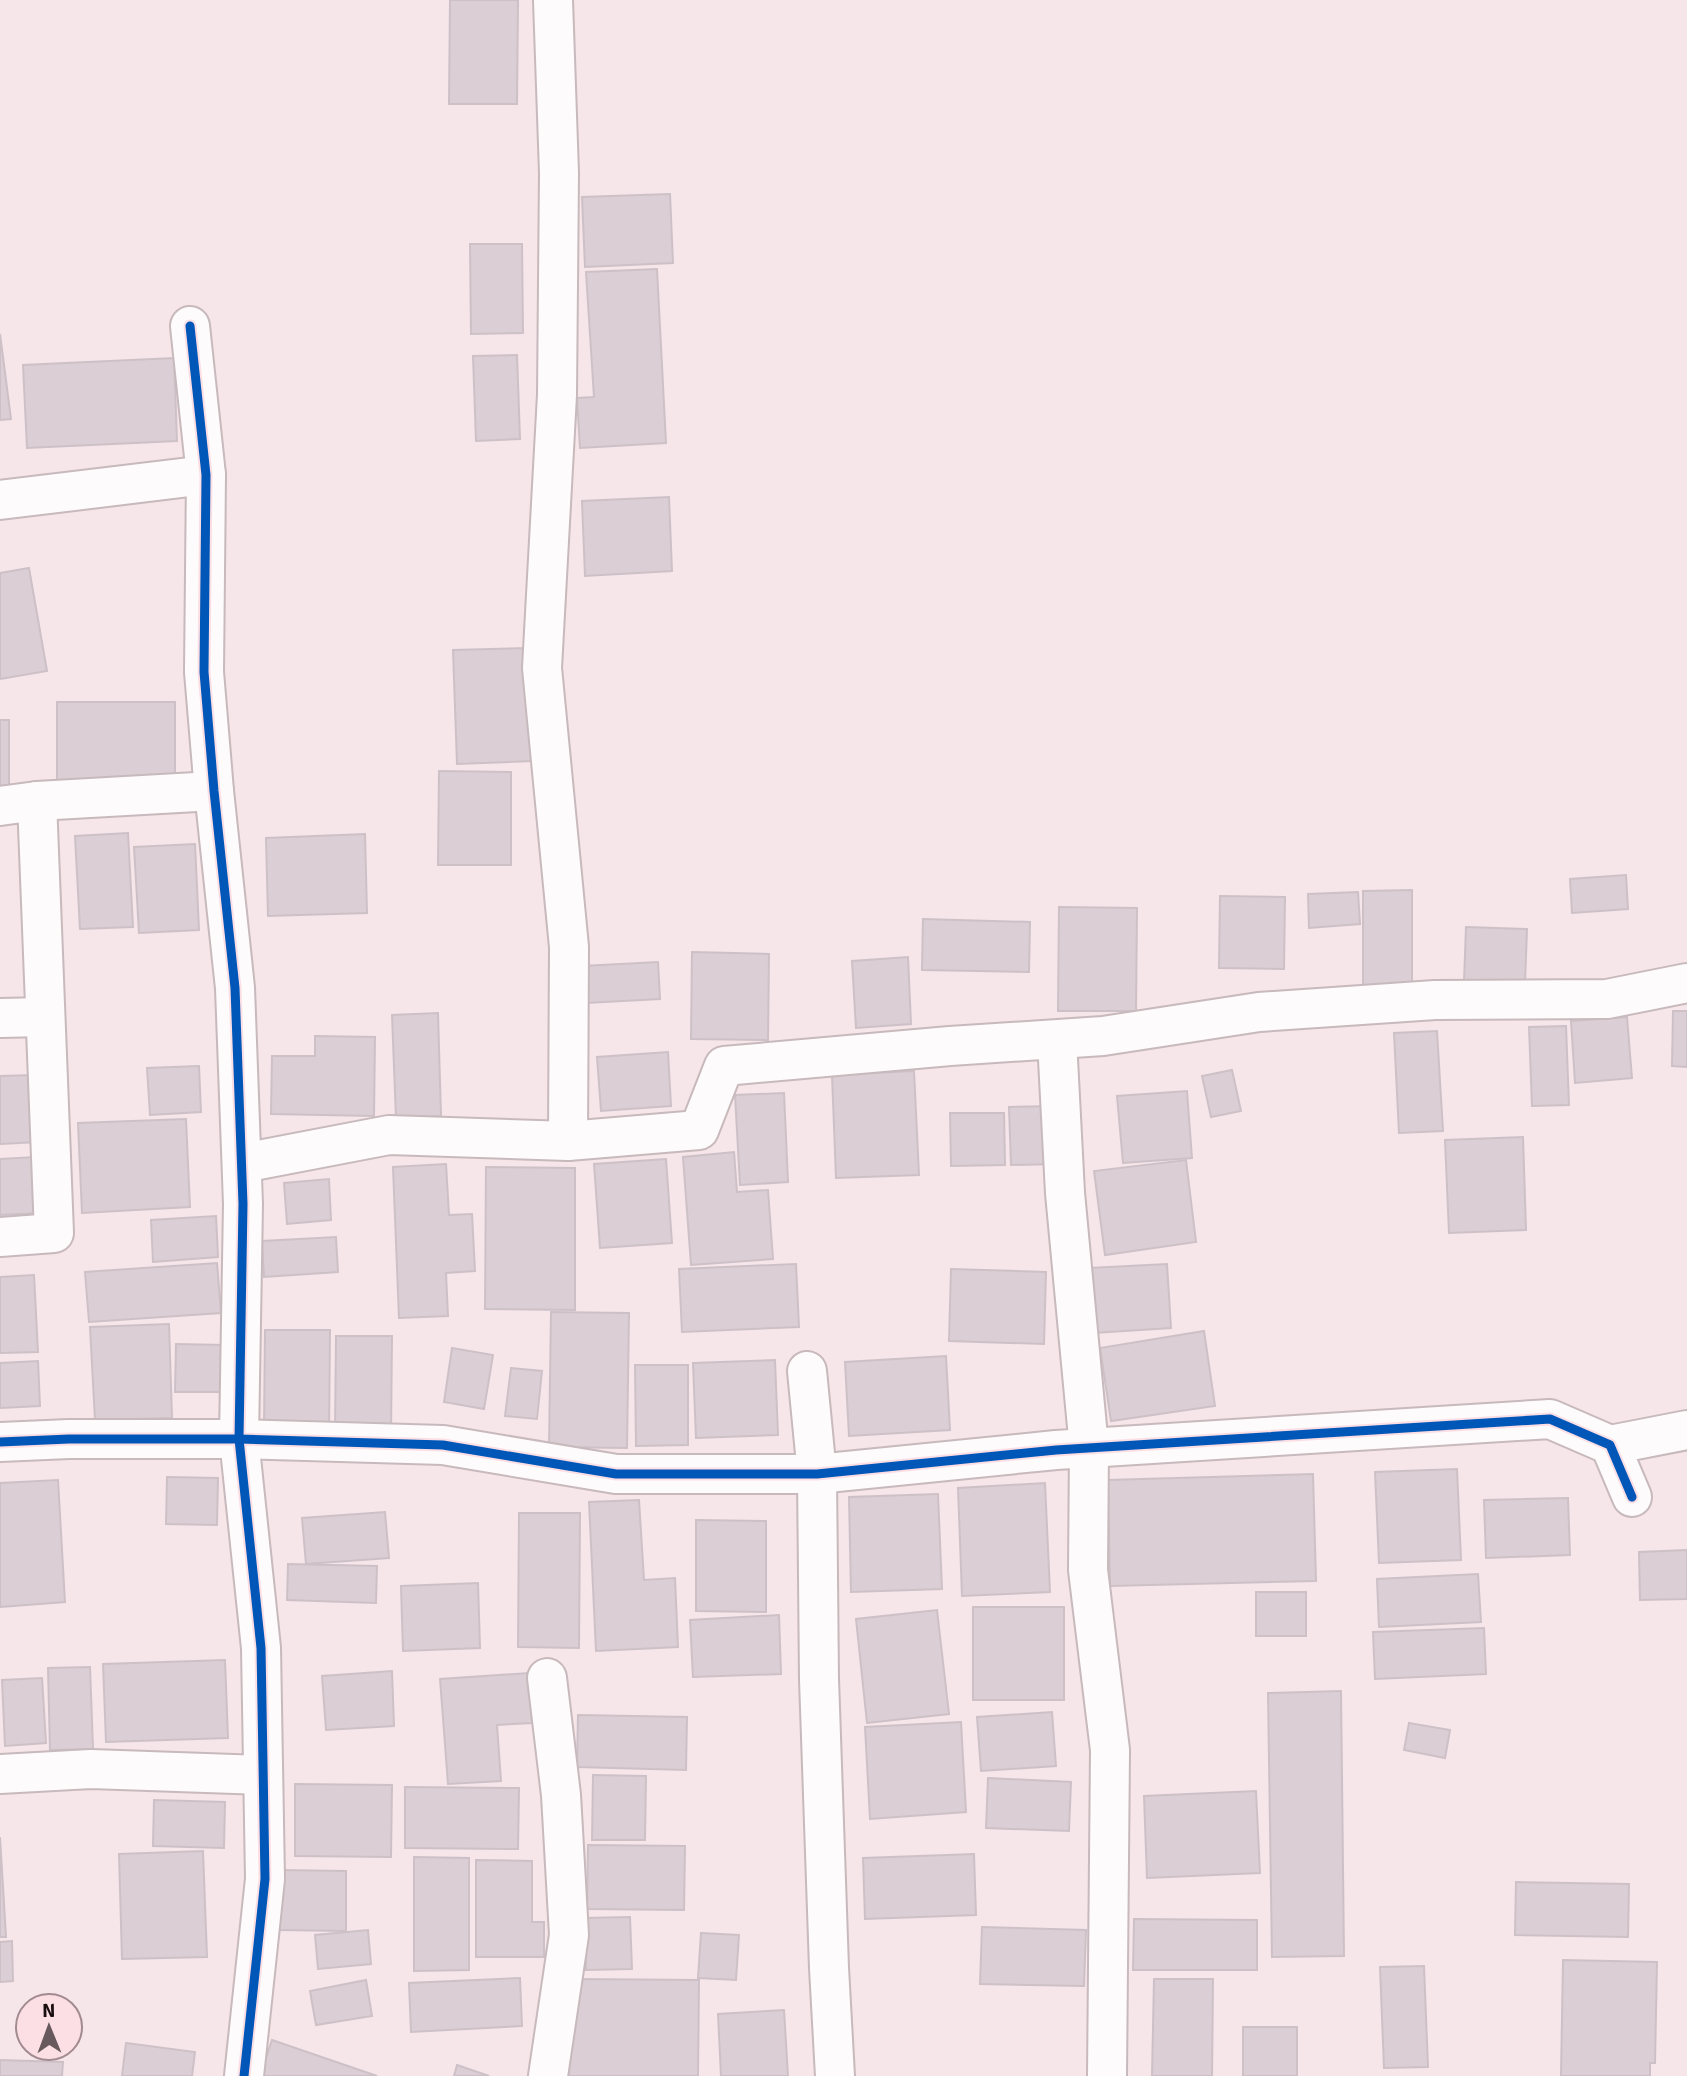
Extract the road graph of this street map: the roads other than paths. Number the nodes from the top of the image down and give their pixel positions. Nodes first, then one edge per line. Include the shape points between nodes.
1 (553, 0) edge
2 (190, 326) dead end
3 (206, 475) junction
4 (0, 500) edge
5 (214, 792) junction
6 (37, 801) junction
7 (0, 806) edge
8 (1687, 983) edge
9 (45, 1017) junction
10 (0, 1018) edge
11 (1056, 1040) junction
12 (568, 1141) junction
13 (243, 1163) junction
14 (0, 1237) edge
15 (807, 1371) dead end
16 (1687, 1430) edge
17 (239, 1439) junction
18 (0, 1442) edge
19 (1610, 1445) junction
20 (1089, 1448) junction
21 (817, 1474) junction
22 (1632, 1497) dead end
23 (547, 1678) dead end
24 (0, 1774) edge
25 (263, 1775) junction
26 (244, 2076) edge
27 (548, 2076) edge
28 (835, 2076) edge
29 (1107, 2076) edge

1 - 12 street via 559,173 557,395 542,668 569,947
2 - 3 street
3 - 4 street
3 - 5 street via 204,671
5 - 6 street
5 - 13 street via 235,988
6 - 7 street
6 - 9 street
8 - 11 street via 1607,999 1435,1000 1259,1012
9 - 10 street
9 - 14 street via 54,1233
11 - 12 street via 724,1066 699,1130
11 - 20 street
12 - 13 street via 389,1135
13 - 17 street
15 - 21 street
16 - 19 street
17 - 18 street
17 - 21 street via 443,1445 615,1474
17 - 25 street via 261,1648
19 - 20 street via 1550,1419
19 - 22 street
20 - 21 street
20 - 29 street via 1088,1570 1110,1750
21 - 28 street via 818,1678
23 - 27 street via 561,1795 569,1935
24 - 25 street via 91,1769
25 - 26 street via 265,1879

